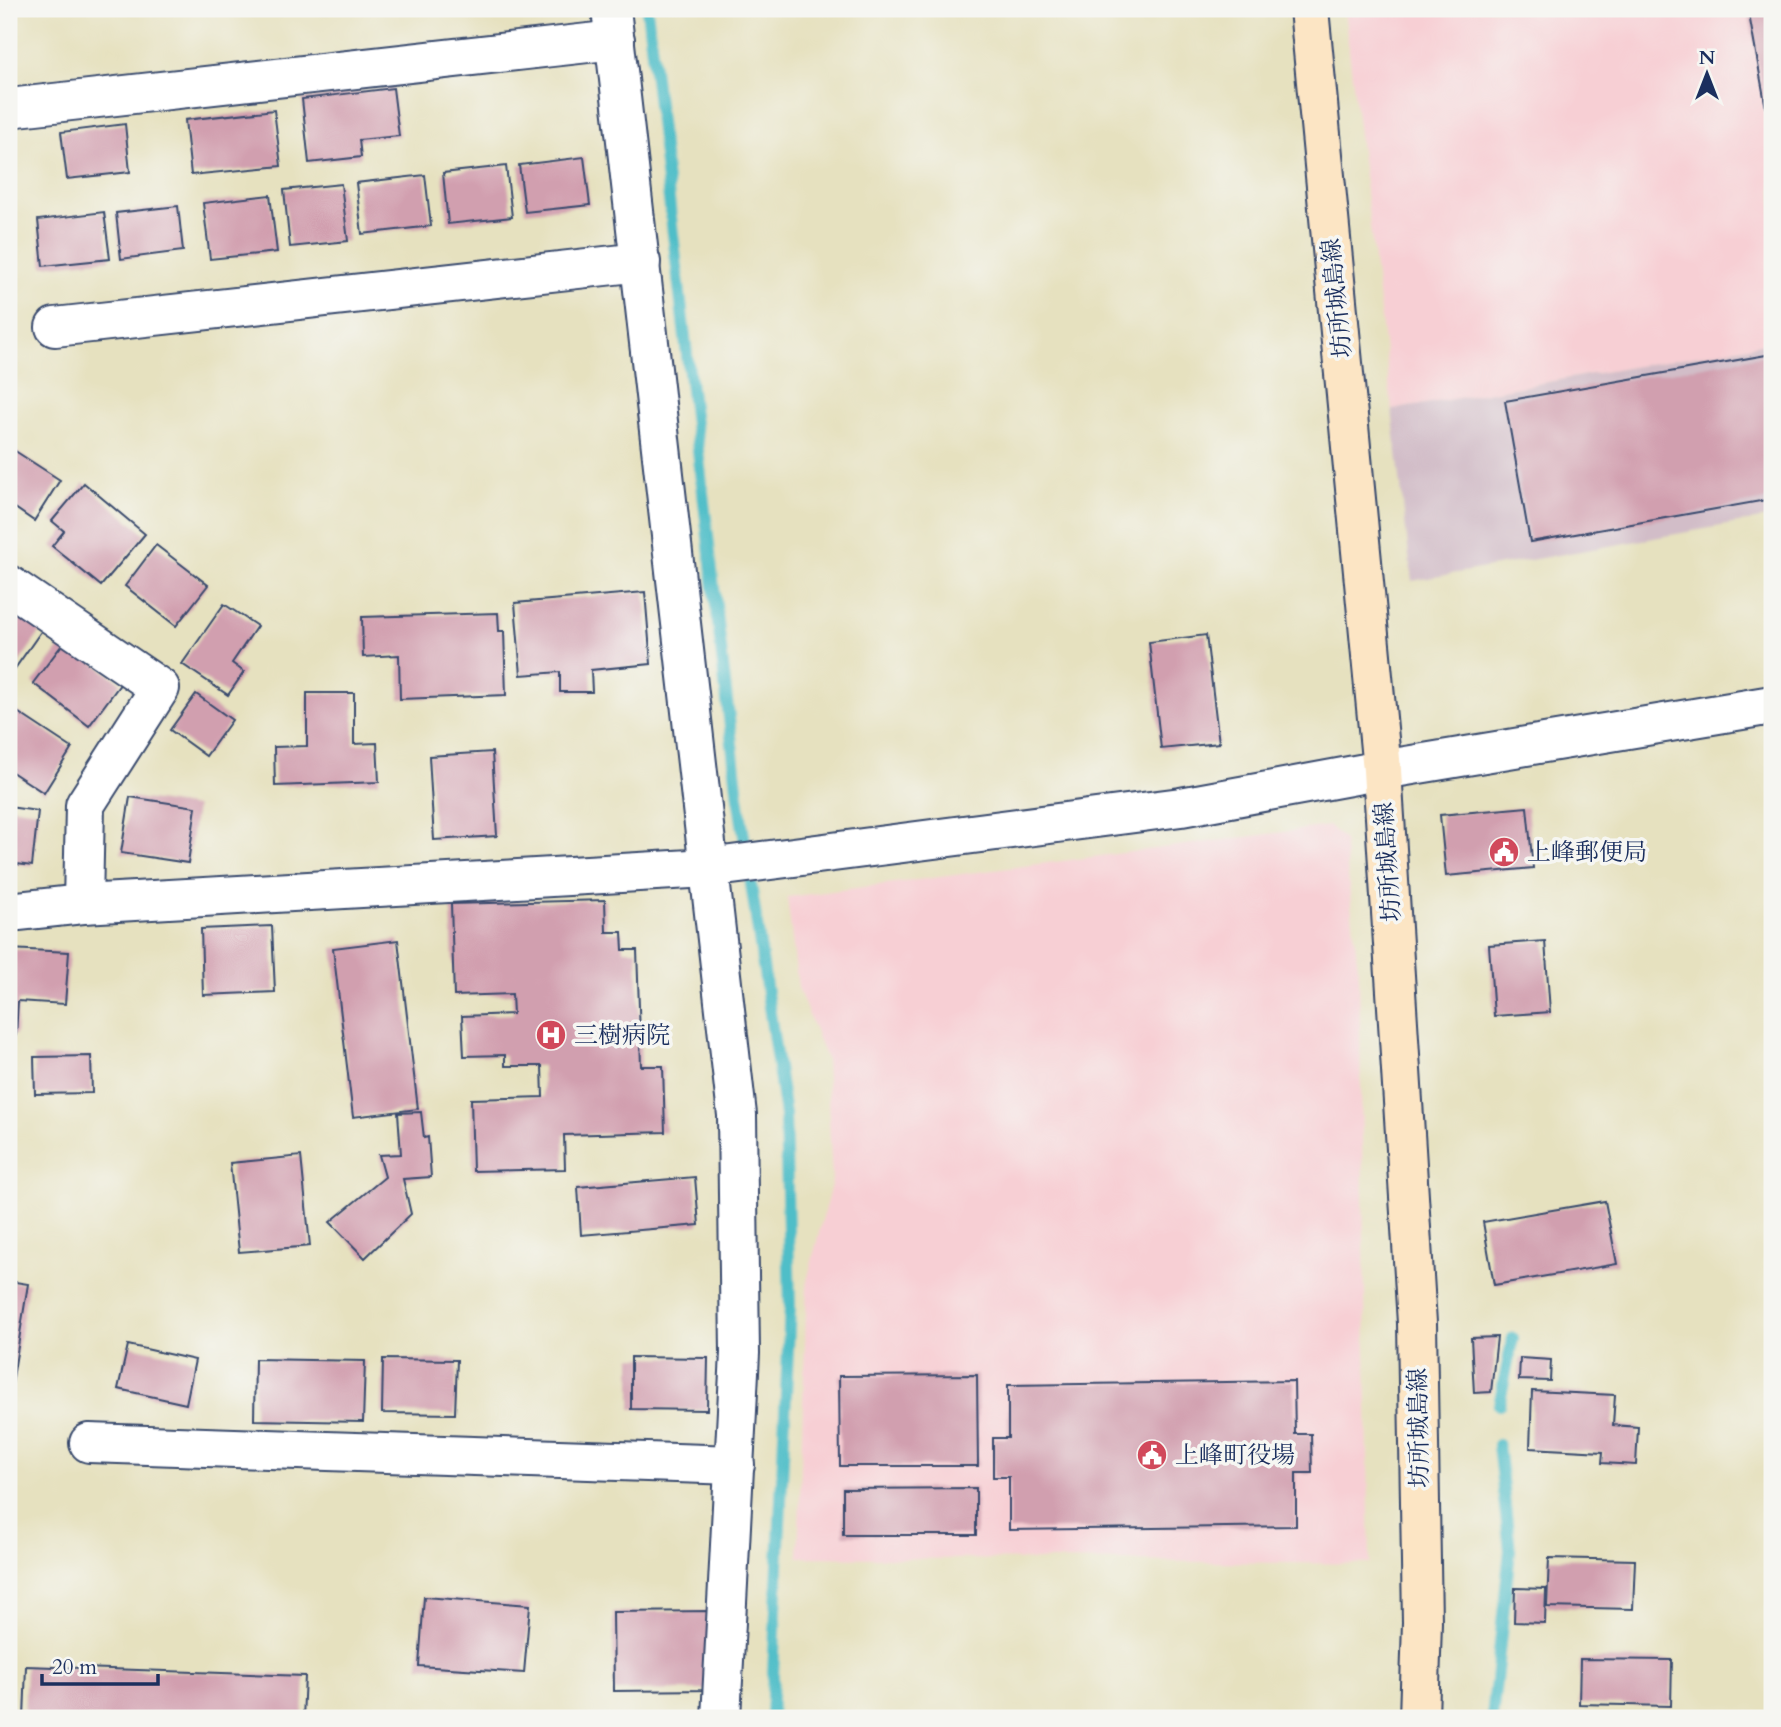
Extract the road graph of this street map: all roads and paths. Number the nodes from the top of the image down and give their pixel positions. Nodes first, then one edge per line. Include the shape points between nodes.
1 (1309, 9) edge
2 (613, 24) edge
3 (9, 108) edge
4 (641, 262) junction
5 (55, 327) dead end
6 (9, 585) edge
7 (1772, 705) edge
8 (1382, 770) junction
9 (708, 868) junction
10 (83, 904) junction
11 (9, 912) edge
12 (89, 1443) dead end
13 (734, 1465) junction
14 (721, 1718) edge
15 (1419, 1718) edge

1 - 8 main road, 坊所城島線
2 - 3 street
2 - 4 street
4 - 5 street
4 - 9 street
6 - 10 street via 160,688 85,805
7 - 8 street
8 - 9 street via 1181,807
8 - 15 main road, 坊所城島線 via 1417,1323 1423,1622
9 - 10 street
9 - 13 street via 737,1115 740,1353
10 - 11 street
12 - 13 street
13 - 14 street

